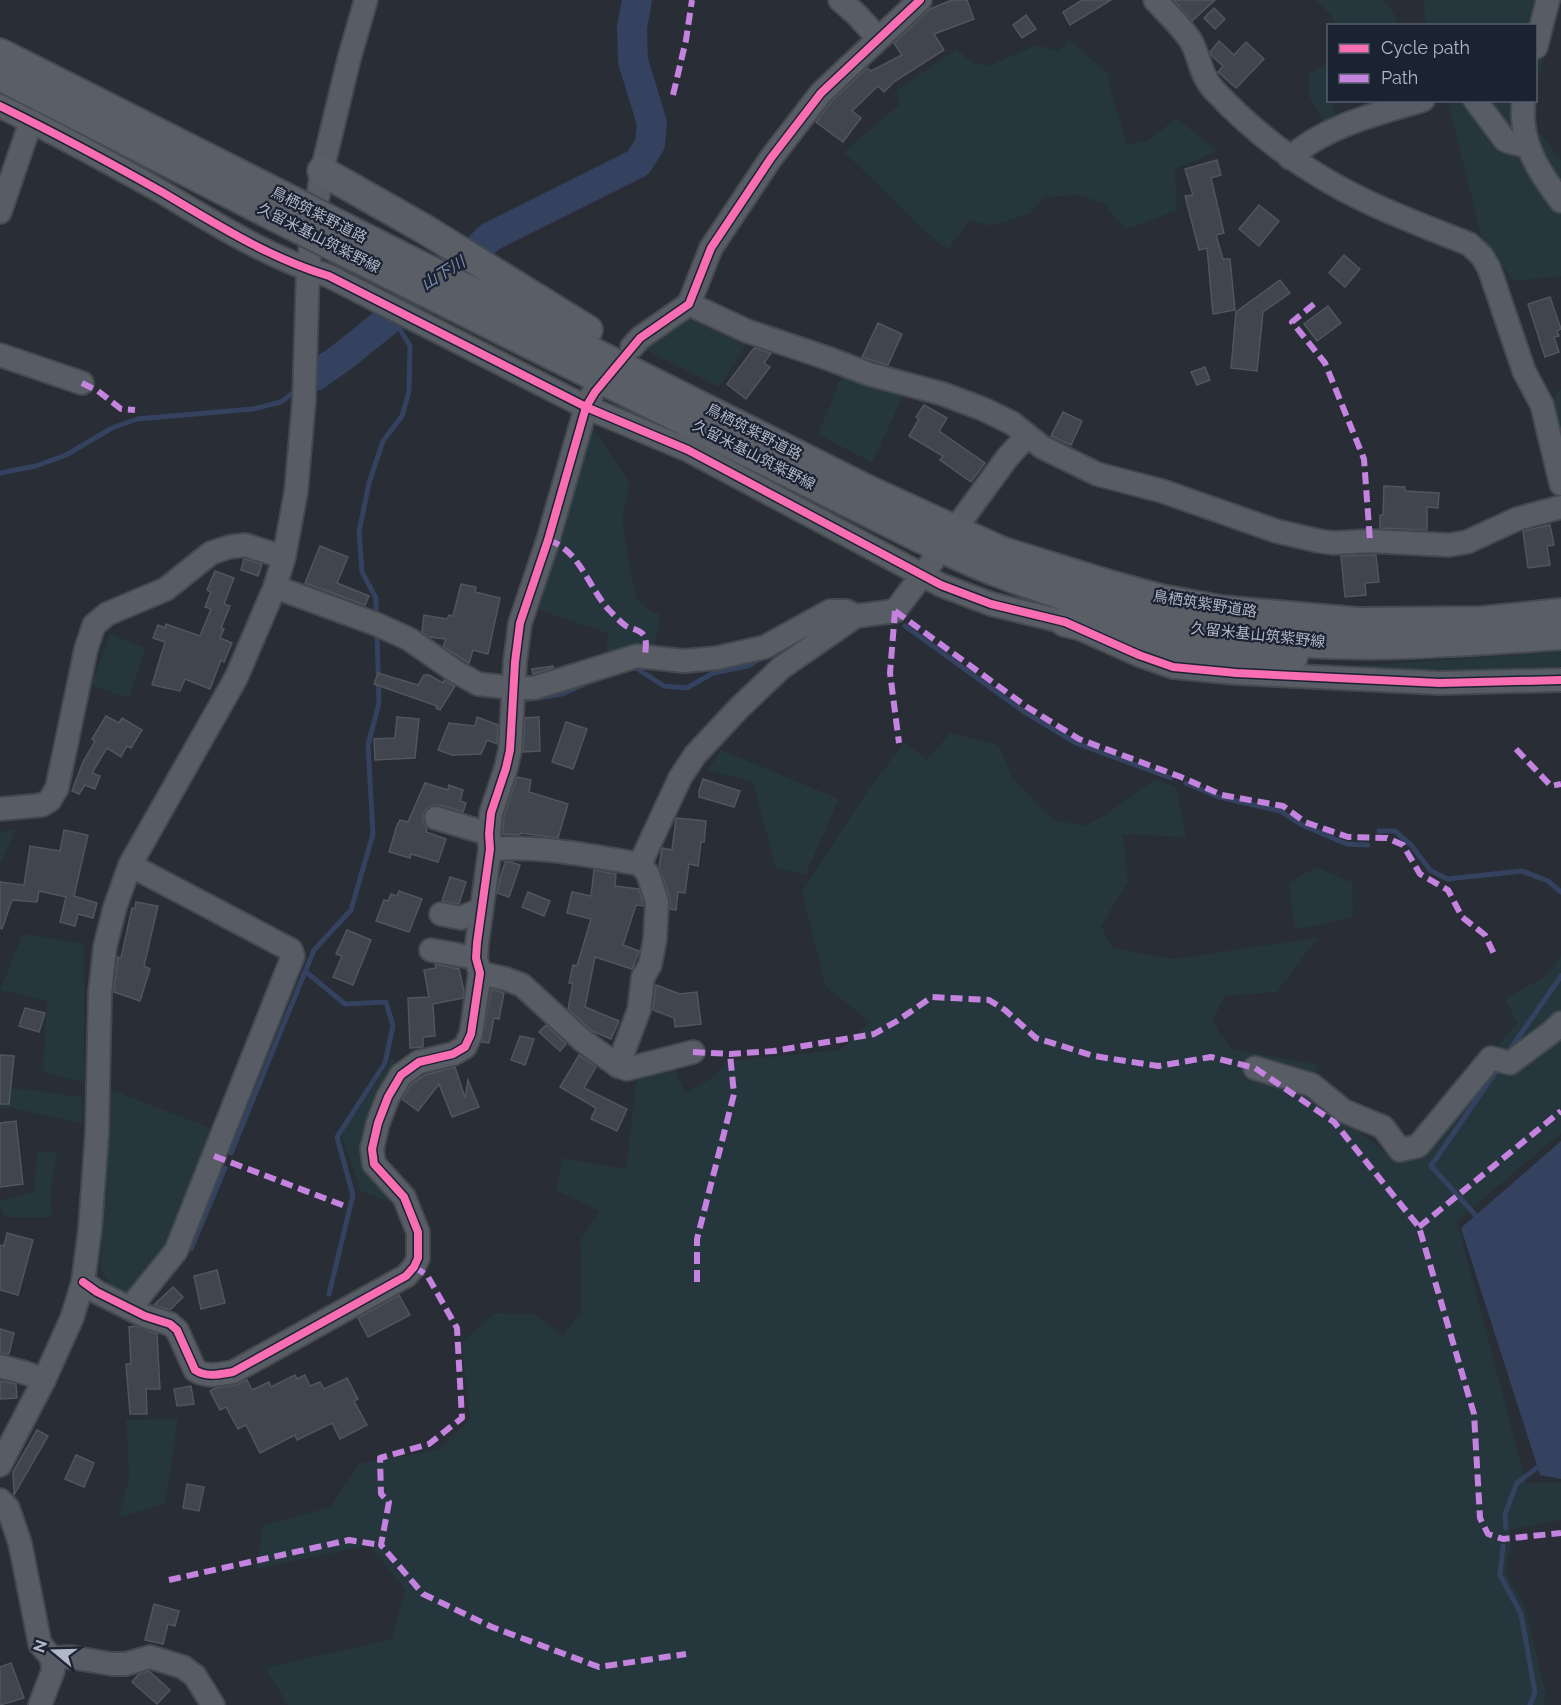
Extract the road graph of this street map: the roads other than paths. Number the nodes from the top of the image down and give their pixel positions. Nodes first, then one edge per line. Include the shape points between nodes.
1 (366, 0) edge
2 (840, 0) edge
3 (920, 0) edge
4 (1155, 0) edge
5 (1548, 0) edge
6 (878, 38) junction
7 (1537, 43) edge
8 (0, 53) edge
9 (0, 76) edge
10 (1417, 102) edge
11 (1476, 102) edge
12 (1524, 102) edge
13 (0, 106) edge
14 (31, 121) junction
15 (1527, 146) junction
16 (1290, 158) junction
17 (322, 171) junction
18 (263, 198) junction
19 (1561, 201) edge
20 (0, 212) edge
21 (308, 269) junction
22 (488, 297) junction
23 (689, 304) junction
24 (632, 347) dead end
25 (0, 355) edge
26 (82, 383) dead end
27 (590, 399) junction
28 (1027, 436) junction
29 (1561, 483) edge
30 (1561, 507) edge
31 (961, 521) dead end
32 (284, 557) junction
33 (927, 569) junction
34 (275, 587) junction
35 (1561, 613) edge
36 (856, 616) junction
37 (1065, 622) junction
38 (1561, 635) edge
39 (1402, 645) junction
40 (1561, 680) edge
41 (514, 688) junction
42 (0, 810) edge
43 (436, 818) dead end
44 (490, 842) junction
45 (640, 864) junction
46 (130, 866) junction
47 (482, 909) junction
48 (441, 914) dead end
49 (431, 950) dead end
50 (478, 965) junction
51 (1561, 1023) edge
52 (693, 1052) dead end
53 (618, 1066) junction
54 (1255, 1068) dead end
55 (83, 1282) junction
56 (130, 1308) junction
57 (0, 1365) edge
58 (44, 1380) junction
59 (0, 1465) edge
60 (0, 1500) edge
61 (52, 1658) junction
62 (40, 1705) edge
63 (213, 1705) edge

1 - 17 street
2 - 6 street
3 - 6 street
4 - 16 street via 1192,43 1212,88
5 - 7 street
6 - 23 street via 821,93 771,158 711,248
8 - 18 main road, 鳥栖筑紫野道路
9 - 18 main road, 久留米基山筑紫野線
10 - 16 street via 1353,122 1304,146
11 - 15 street via 1505,140
12 - 15 street
13 - 14 street
14 - 20 street
14 - 21 street via 255,246
15 - 19 street
16 - 29 street via 1371,204 1469,244 1482,256 1524,371 1542,405
17 - 21 street
17 - 22 main road via 426,230
18 - 22 main road, 久留米基山筑紫野線, bridge via 397,266
21 - 27 street
21 - 32 street via 297,492
22 - 35 main road, 鳥栖筑紫野道路 via 566,317 777,443 868,490 1002,551 1110,585 1221,610 1358,622 1482,621
22 - 39 main road, 久留米基山筑紫野線 via 918,537 995,572 1154,621 1226,635 1294,642
23 - 24 street
23 - 28 street via 747,331 869,374 943,393 1012,423
25 - 26 street
27 - 33 street
27 - 41 street via 520,623
28 - 30 street via 1097,474 1162,491 1276,531 1333,543 1449,545
28 - 31 street
32 - 34 street
32 - 42 street via 244,546 211,553 166,589 107,614 94,625 57,788 42,805
33 - 36 street via 895,611
33 - 37 street via 941,585 991,604
34 - 41 street via 409,639 478,684
34 - 46 street via 236,678
36 - 41 street via 846,611 830,611 765,647 733,654 684,661 637,656 534,688
36 - 45 street via 781,668 696,755 680,778
37 - 39 main road via 1186,650 1245,658 1330,657
37 - 40 street via 1173,667 1440,683
38 - 39 main road, 久留米基山筑紫野線
41 - 44 street via 510,750 491,813
43 - 44 street
44 - 45 street via 509,848
44 - 47 street
45 - 53 street via 648,874 657,902 655,939 643,977 639,1010
46 - 55 street via 105,947 100,993 97,1132
46 - 56 street via 291,950 293,956 176,1251
47 - 48 street via 461,918
47 - 50 street
49 - 50 street
50 - 53 street via 522,985 582,1040
50 - 56 street via 471,1034 465,1047 419,1062 401,1075 378,1123 372,1149 374,1164 404,1197 418,1232 418,1258 406,1276 233,1372 212,1376 195,1370 177,1330 170,1324
51 - 54 street via 1500,1060 1418,1146 1401,1150 1383,1127 1344,1111 1312,1085
52 - 53 street via 627,1069
55 - 56 street
55 - 58 street via 72,1318
57 - 58 street
58 - 59 street
60 - 61 street via 8,1508 20,1543 40,1644
61 - 62 street via 53,1671
61 - 63 street via 126,1664 150,1657 183,1667 195,1676

